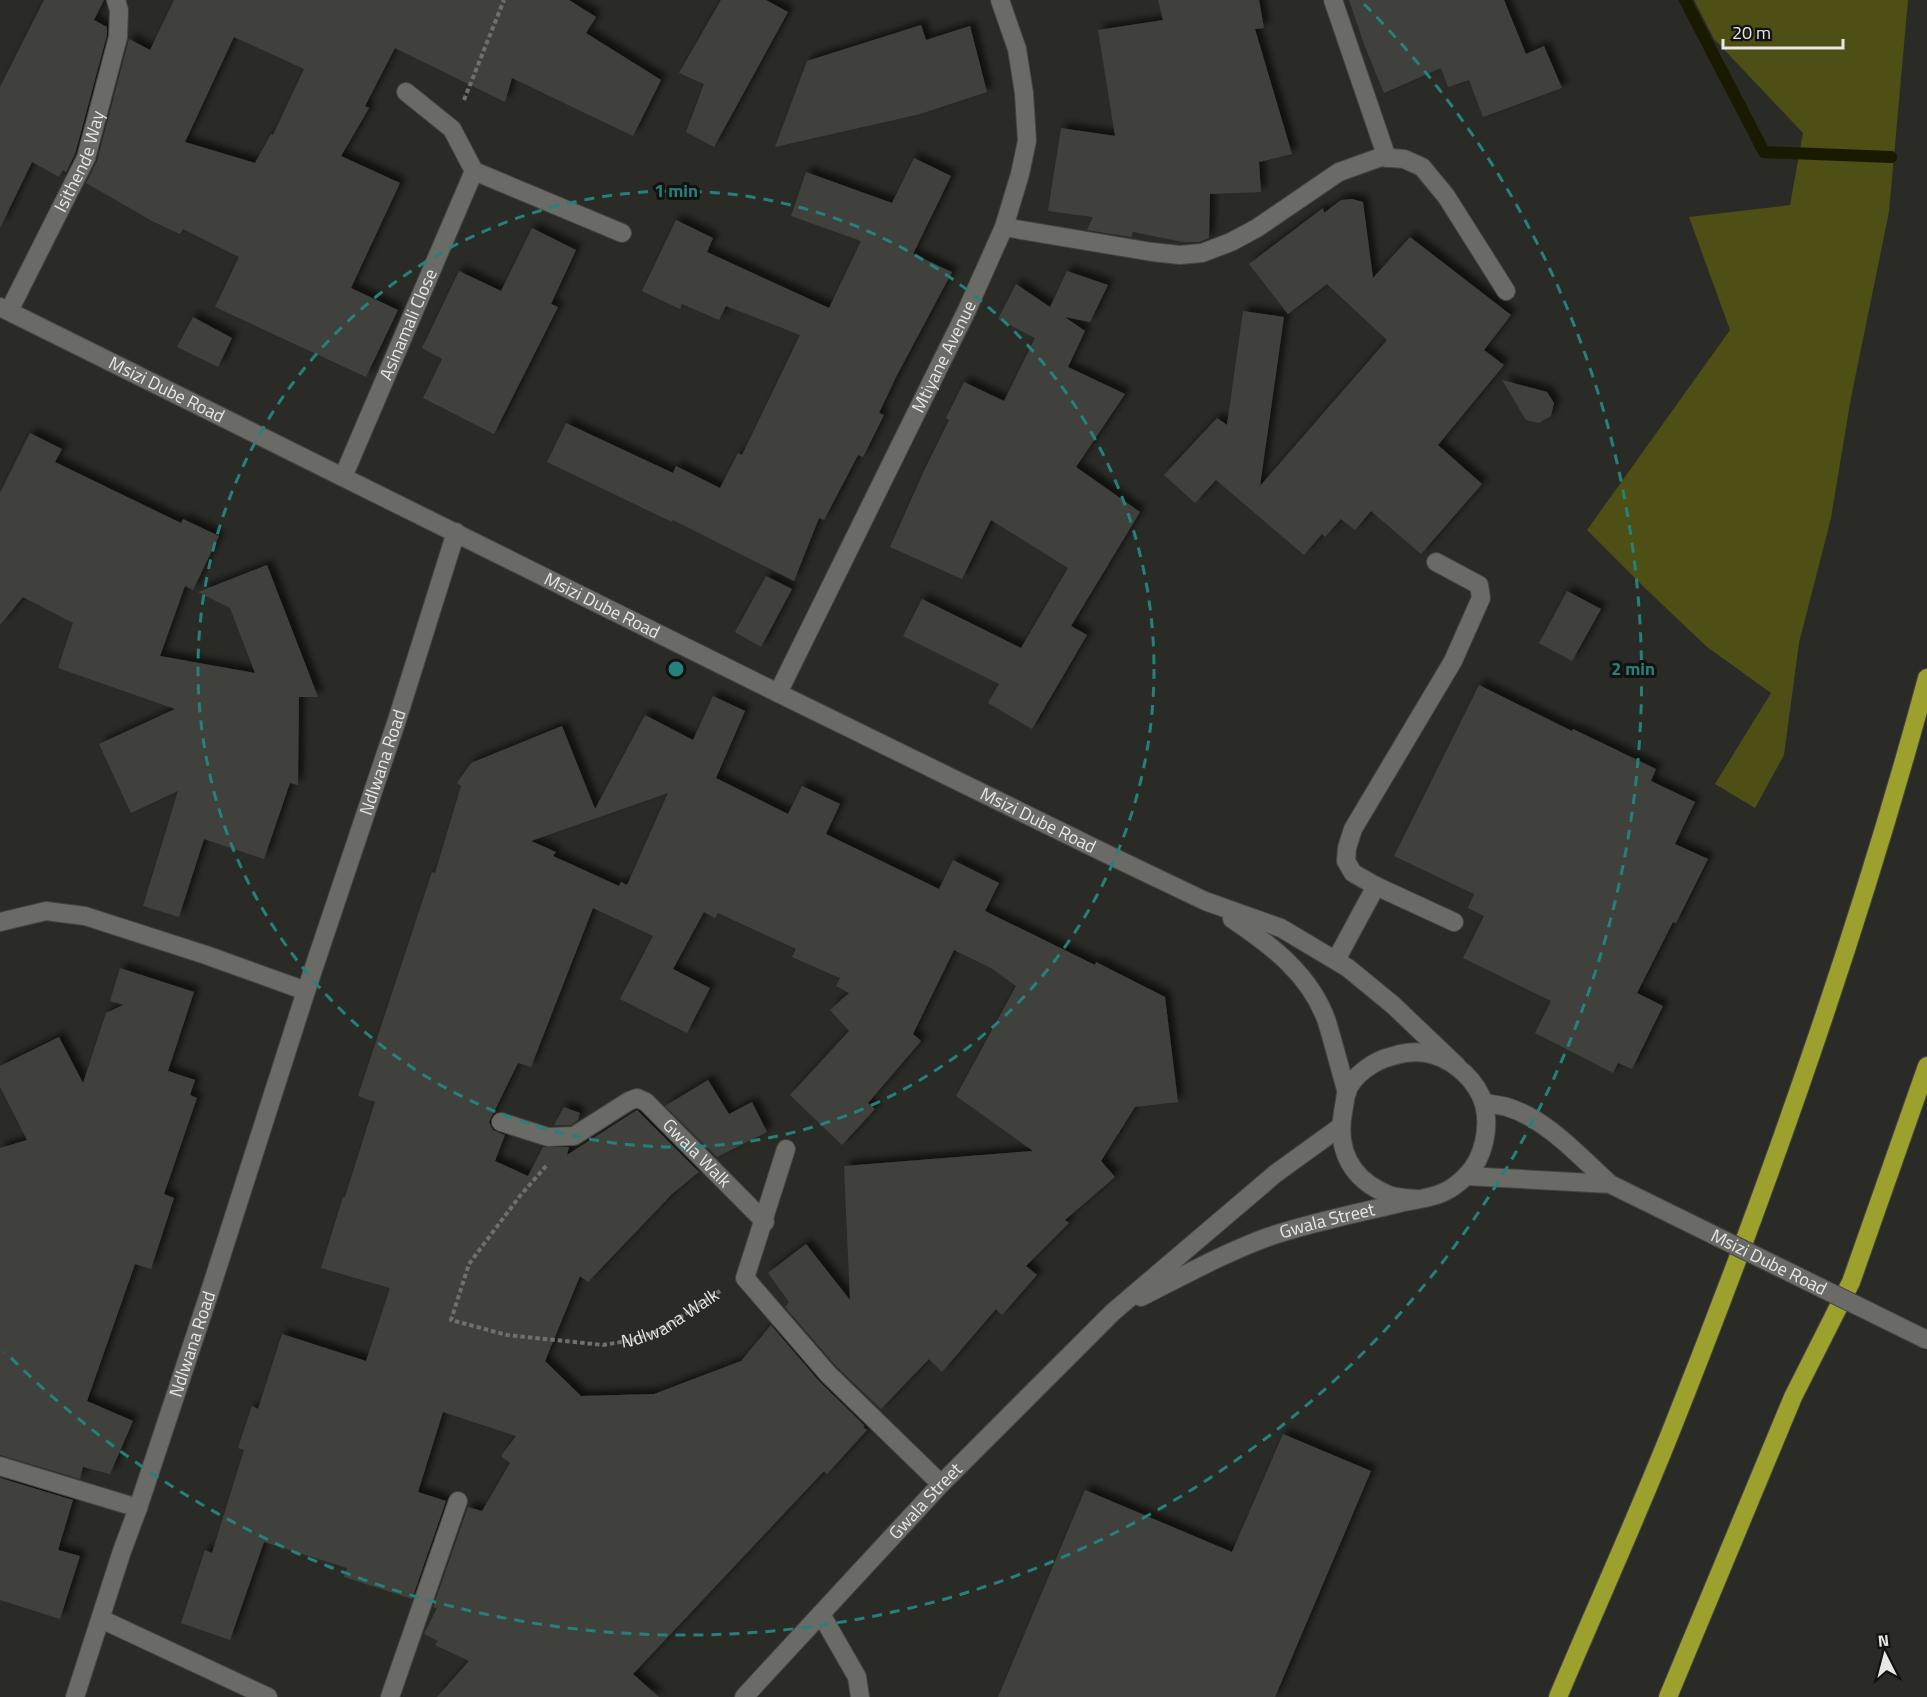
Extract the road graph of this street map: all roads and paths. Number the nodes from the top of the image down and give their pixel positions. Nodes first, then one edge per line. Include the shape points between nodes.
1 (116, 0) edge
2 (504, 0) edge
3 (1000, 0) edge
4 (1333, 0) edge
5 (406, 92) dead end
6 (452, 129) junction
7 (1387, 158) junction
8 (474, 171) junction
9 (1004, 227) junction
10 (622, 233) dead end
11 (1506, 291) dead end
12 (4, 309) edge
13 (343, 477) junction
14 (456, 532) junction
15 (1436, 562) dead end
16 (1927, 678) edge
17 (778, 693) junction
18 (1376, 886) junction
19 (1205, 901) junction
20 (0, 922) edge
21 (1454, 922) dead end
22 (1336, 960) junction
23 (306, 991) junction
24 (1457, 1066) junction
25 (1927, 1066) edge
26 (1347, 1093) junction
27 (1484, 1103) junction
28 (501, 1122) dead end
29 (1340, 1127) junction
30 (574, 1136) junction
31 (786, 1149) dead end
32 (1466, 1176) junction
33 (1610, 1184) junction
34 (1416, 1199) junction
35 (765, 1222) junction
36 (745, 1278) junction
37 (1113, 1312) junction
38 (1927, 1340) edge
39 (0, 1466) edge
40 (941, 1484) junction
41 (458, 1501) dead end
42 (138, 1508) junction
43 (821, 1614) junction
44 (100, 1619) junction
45 (75, 1697) edge
46 (268, 1697) edge
47 (390, 1697) edge
48 (744, 1697) edge
49 (861, 1697) edge
50 (1558, 1697) edge
51 (1668, 1697) edge

1 - 12 street, Isithende Way via 118,37 86,158
2 - 6 path
3 - 9 street, Mtiyane Avenue via 1017,49 1027,141
4 - 7 street
5 - 6 street
6 - 8 street
7 - 9 street via 1339,172 1257,228 1202,253 1152,252
7 - 11 street via 1404,159 1422,167 1446,196
8 - 10 street
8 - 13 street, Asinamali Close
9 - 17 street, Mtiyane Avenue
12 - 13 street, Msizi Dube Road
13 - 14 street, Msizi Dube Road
14 - 17 street, Msizi Dube Road
14 - 23 street, Ndlwana Road
15 - 18 street via 1479,585 1481,598 1453,661 1353,829 1346,861 1353,873
16 - 50 highway via 1894,801 1830,1004 1763,1195 1672,1429
17 - 19 street, Msizi Dube Road
18 - 21 street
18 - 22 street
19 - 22 street, Msizi Dube Road via 1281,928
19 - 26 street, Msizi Dube Road via 1266,942 1303,978 1326,1021
20 - 23 street via 46,911 85,916
22 - 24 street, Msizi Dube Road via 1393,1005
23 - 42 street, Ndlwana Road
24 - 26 street via 1433,1055 1406,1052 1380,1059 1359,1075
24 - 27 street
25 - 51 highway via 1851,1282 1793,1397
26 - 29 street
27 - 32 street via 1487,1129 1483,1146
27 - 33 street, Msizi Dube Road via 1506,1106 1552,1132
28 - 30 street via 548,1137
29 - 34 street via 1341,1142 1351,1166 1368,1184 1391,1196
29 - 37 street, Gwala Street via 1275,1174
30 - 35 street, Gwala Walk via 629,1101 637,1098 646,1102
30 - 36 path, Ndlwana Walk via 519,1197 469,1264 451,1320 507,1335 603,1345 661,1330
31 - 35 street
32 - 33 street, Msizi Dube Road
32 - 34 street via 1444,1192
33 - 38 street, Msizi Dube Road, bridge
34 - 37 street, Gwala Street via 1271,1236 1224,1254
35 - 36 street
36 - 40 street via 828,1374
37 - 40 street, Gwala Street
39 - 42 street
40 - 43 street, Gwala Street
41 - 47 street
42 - 44 street, Ndlwana Road
43 - 48 street, Gwala Street
43 - 49 street via 856,1677
44 - 45 street, Ndlwana Road
44 - 46 street

